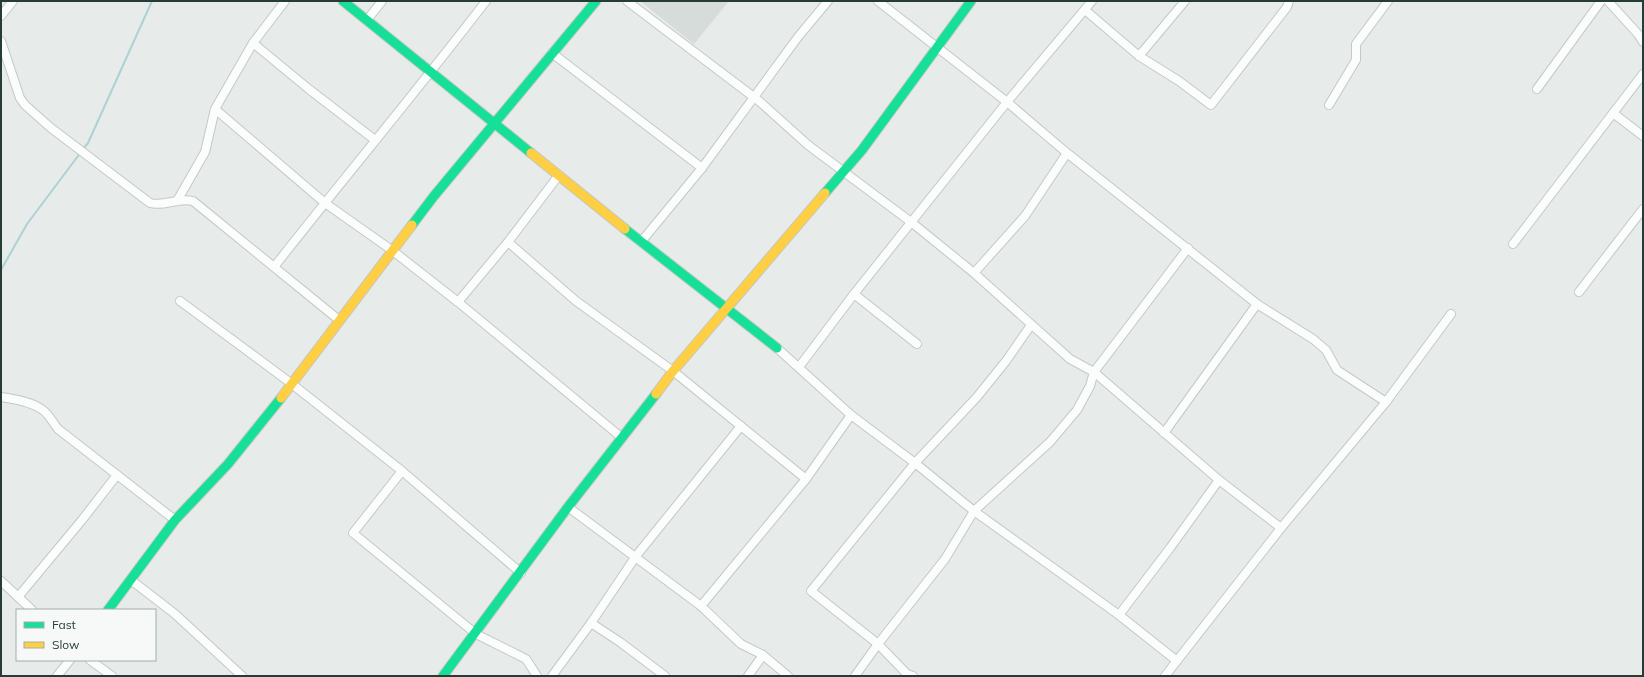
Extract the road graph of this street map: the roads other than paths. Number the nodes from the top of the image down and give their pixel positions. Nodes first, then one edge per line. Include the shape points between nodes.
1 (13, 1) edge
2 (285, 1) edge
3 (343, 1) edge
4 (382, 1) edge
5 (486, 1) edge
6 (596, 1) edge
7 (627, 1) edge
8 (828, 1) edge
9 (878, 1) edge
10 (971, 1) edge
11 (1092, 1) edge
12 (1185, 1) edge
13 (1289, 1) edge
14 (1388, 1) edge
15 (1601, 1) edge
16 (1608, 1) edge
17 (1085, 10) junction
18 (1, 16) edge
19 (367, 20) junction
20 (1, 41) edge
21 (1643, 42) edge
22 (253, 43) junction
23 (937, 48) junction
24 (552, 53) junction
25 (1138, 56) junction
26 (432, 72) junction
27 (1643, 74) edge
28 (1537, 89) dead end
29 (753, 97) junction
30 (1007, 102) junction
31 (1329, 105) dead end
32 (215, 109) junction
33 (1613, 113) junction
34 (496, 124) junction
35 (1643, 136) edge
36 (375, 140) junction
37 (1067, 153) junction
38 (702, 168) junction
39 (843, 171) junction
40 (559, 175) junction
41 (177, 201) junction
42 (325, 203) junction
43 (1643, 209) edge
44 (910, 222) junction
45 (508, 242) junction
46 (641, 242) junction
47 (1512, 244) dead end
48 (1188, 248) junction
49 (393, 251) junction
50 (274, 267) junction
51 (974, 273) junction
52 (1578, 292) dead end
53 (854, 294) junction
54 (180, 300) dead end
55 (458, 302) junction
56 (1257, 304) junction
57 (728, 309) junction
58 (1451, 314) dead end
59 (339, 320) junction
60 (1032, 325) junction
61 (917, 344) dead end
62 (777, 348) joint
63 (799, 366) junction
64 (673, 371) junction
65 (1094, 372) junction
66 (292, 384) junction
67 (1, 398) edge
68 (1386, 402) junction
69 (851, 415) junction
70 (741, 426) junction
71 (1164, 433) junction
72 (621, 438) junction
73 (915, 464) junction
74 (402, 471) junction
75 (117, 475) junction
76 (806, 479) junction
77 (1219, 480) junction
78 (568, 507) junction
79 (974, 511) junction
80 (175, 520) junction
81 (1281, 528) junction
82 (636, 556) junction
83 (521, 573) junction
84 (131, 580) junction
85 (1, 581) edge
86 (18, 597) junction
87 (701, 606) junction
88 (31, 609) edge
89 (109, 609) edge
90 (1119, 615) junction
91 (591, 623) junction
92 (476, 634) junction
93 (878, 644) junction
94 (763, 655) junction
95 (69, 661) edge
96 (91, 661) edge
97 (1177, 661) junction
98 (57, 676) edge
99 (112, 676) edge
100 (242, 676) edge
101 (444, 676) edge
102 (537, 676) edge
103 (552, 676) edge
104 (665, 676) edge
105 (748, 676) edge
106 (788, 676) edge
107 (855, 676) edge
108 (913, 676) edge
109 (1165, 676) edge

1 - 18 street
2 - 22 street
3 - 19 street
4 - 19 street
5 - 26 street
6 - 24 street
7 - 29 street
8 - 29 street
9 - 23 street
10 - 23 street
11 - 17 street
12 - 25 street
13 - 25 street via 1211,105 1179,81
14 - 31 street via 1356,44 1356,60
15 - 28 street
16 - 21 street
17 - 25 street
17 - 30 street
19 - 26 street
20 - 41 street via 20,98 25,105 51,128 150,203
22 - 32 street
22 - 36 street
23 - 30 street
23 - 39 street via 862,150
24 - 34 street
24 - 38 street
26 - 34 street
26 - 36 street
27 - 33 street
29 - 38 street
29 - 39 street via 808,145
30 - 37 street
30 - 44 street
32 - 41 street via 205,152
32 - 42 street
33 - 35 street
33 - 47 street
34 - 40 street
34 - 49 street via 434,196
36 - 42 street
37 - 48 street
37 - 51 street via 1025,216
38 - 46 street
39 - 44 street
39 - 57 street
40 - 45 street
40 - 46 street
41 - 50 street via 193,201
42 - 49 street
42 - 50 street
43 - 52 street
44 - 51 street
44 - 53 street
45 - 55 street
45 - 64 street via 576,301
46 - 57 street
48 - 56 street
48 - 65 street
49 - 55 street
49 - 59 street
50 - 59 street
51 - 60 street
53 - 61 street
53 - 63 street
54 - 66 street
55 - 72 street
56 - 68 street via 1313,339 1326,350 1337,370
56 - 71 street
57 - 62 street
57 - 64 street
58 - 68 street
59 - 66 street
60 - 65 street via 1070,359
60 - 73 street via 977,397
62 - 63 street
63 - 69 street
64 - 70 street
64 - 72 street
65 - 71 street
65 - 79 street via 1090,386 1077,410 1050,442
66 - 74 street
66 - 80 street via 228,464
67 - 75 street via 36,406 44,411 58,429
68 - 81 street
69 - 73 street
69 - 76 street
70 - 76 street
70 - 82 street
71 - 77 street
72 - 78 street
73 - 79 street
73 - 93 street via 811,591
74 - 83 street
74 - 92 street via 353,532
75 - 80 street
75 - 86 street
76 - 87 street
77 - 81 street
77 - 90 street
78 - 82 street
78 - 83 street
79 - 90 street
79 - 93 street via 945,558
80 - 84 street
81 - 97 street
82 - 87 street
82 - 91 street
83 - 92 street
84 - 89 street
84 - 100 street via 175,614
85 - 86 street
86 - 88 street
87 - 94 street via 741,644
90 - 97 street
91 - 103 street
91 - 104 street
92 - 101 street
92 - 102 street via 526,659
93 - 107 street
93 - 108 street via 907,674
94 - 105 street
94 - 106 street
95 - 98 street
96 - 99 street
97 - 109 street

